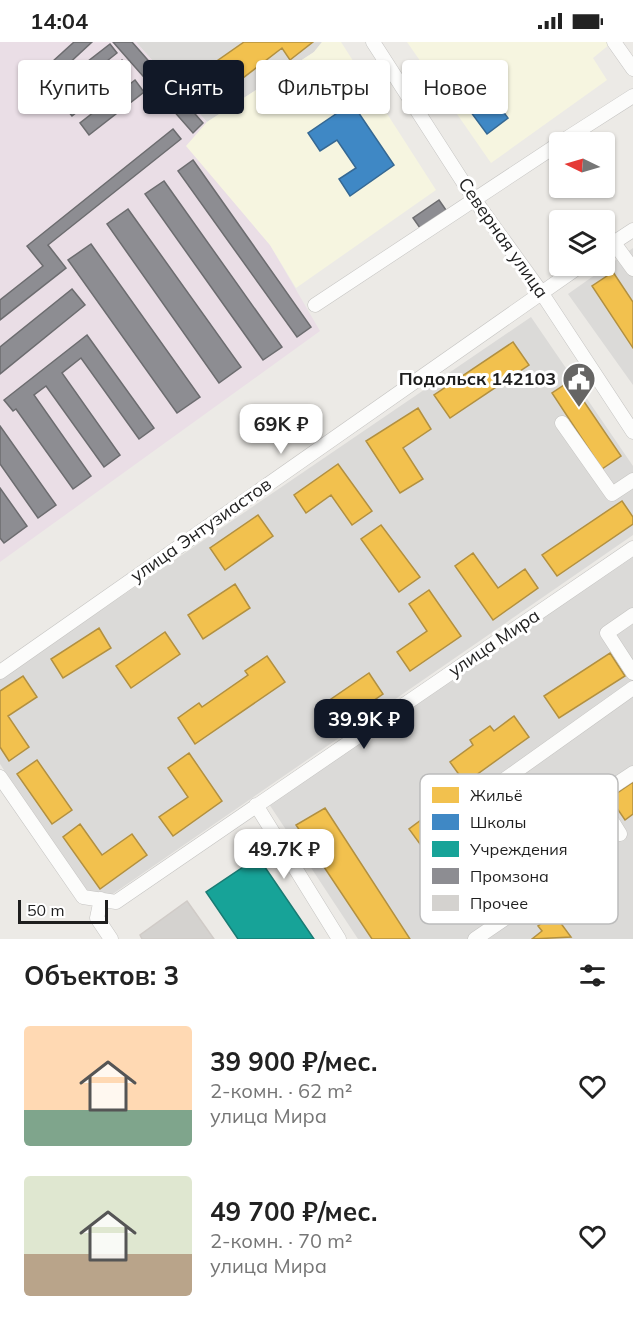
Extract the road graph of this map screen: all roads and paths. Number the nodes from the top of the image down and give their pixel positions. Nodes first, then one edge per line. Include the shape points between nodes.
1 (373, 42) edge
2 (614, 42) edge
3 (633, 69) edge
4 (633, 96) edge
5 (577, 132) edge
6 (549, 150) edge
7 (474, 199) junction
8 (633, 230) edge
9 (615, 242) edge
10 (615, 252) edge
11 (633, 269) edge
12 (565, 276) edge
13 (541, 292) junction
14 (315, 305) dead end
15 (562, 423) dead end
16 (633, 432) edge
17 (633, 480) edge
18 (633, 548) edge
19 (633, 615) edge
20 (0, 672) edge
21 (633, 673) edge
22 (633, 688) edge
23 (633, 773) edge
24 (512, 774) edge
25 (618, 783) edge
26 (2, 784) edge
27 (256, 804) junction
28 (618, 831) edge
29 (620, 834) dead end
30 (101, 899) junction
31 (497, 924) edge
32 (111, 939) edge
33 (339, 939) edge
34 (475, 939) edge

1 - 7 street, Северная улица
2 - 3 street
4 - 5 street
6 - 7 street
7 - 13 street, Северная улица
7 - 14 street
8 - 9 street
10 - 11 street
12 - 13 street, улица Энтузиастов
13 - 16 street, Северная улица
13 - 20 street, улица Энтузиастов
15 - 17 street via 612,494
18 - 27 street, улица Мира
19 - 21 street via 607,633
22 - 24 street
23 - 25 street
26 - 30 street, улица Мира via 83,897
27 - 30 street, улица Мира via 116,902
27 - 33 street
28 - 29 street
30 - 32 street via 97,918
31 - 34 street

